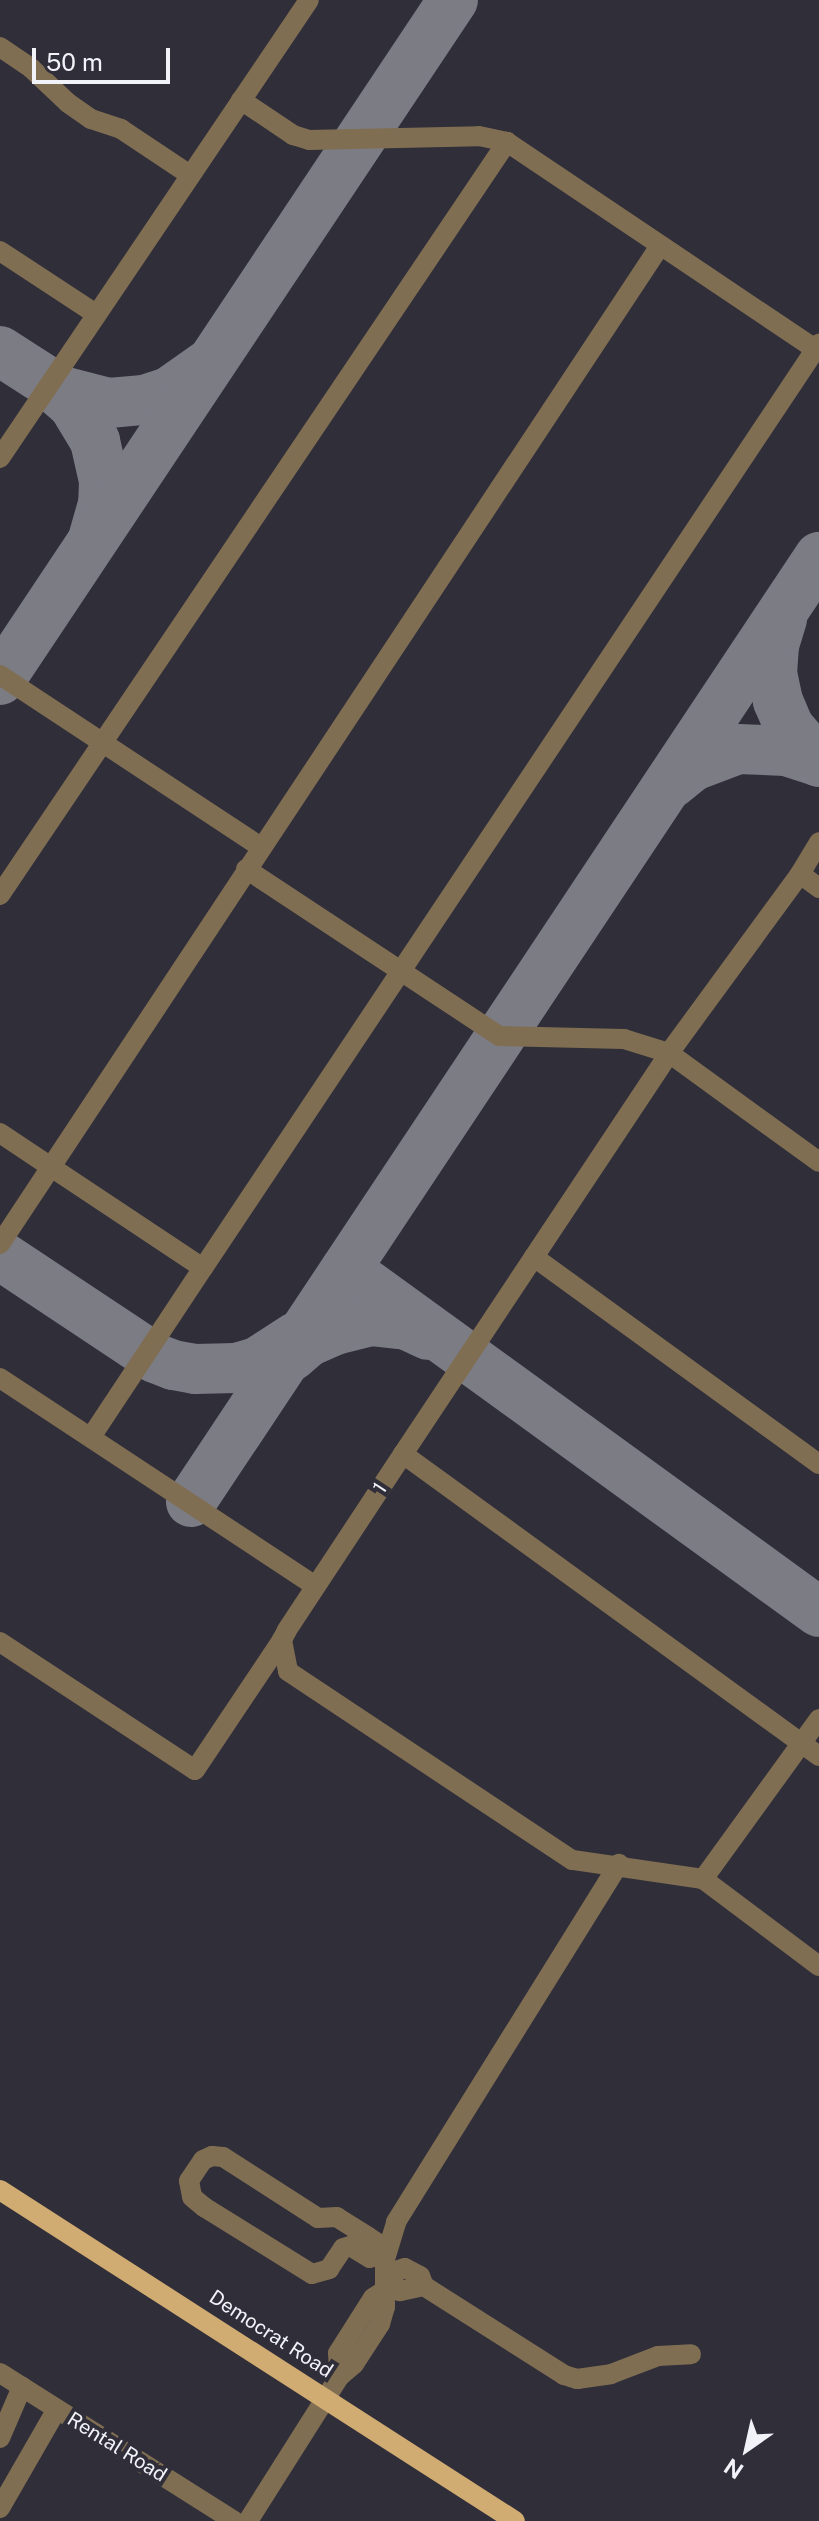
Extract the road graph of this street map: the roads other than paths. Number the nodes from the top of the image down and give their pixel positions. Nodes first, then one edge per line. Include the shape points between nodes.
1 (309, 0) edge
2 (0, 47) edge
3 (241, 100) junction
4 (507, 142) junction
5 (190, 175) junction
6 (660, 246) junction
7 (0, 251) edge
8 (96, 314) junction
9 (818, 348) edge
10 (1, 455) edge
11 (0, 675) edge
12 (102, 742) junction
13 (819, 842) edge
14 (261, 847) junction
15 (246, 869) junction
16 (800, 874) junction
17 (819, 888) edge
18 (0, 895) edge
19 (399, 970) junction
20 (669, 1053) junction
21 (0, 1133) edge
22 (819, 1162) edge
23 (51, 1167) junction
24 (0, 1244) edge
25 (534, 1257) junction
26 (203, 1268) junction
27 (0, 1378) edge
28 (91, 1437) junction
29 (403, 1454) junction
30 (819, 1464) edge
31 (315, 1586) junction
32 (282, 1640) junction
33 (0, 1642) edge
34 (819, 1719) edge
35 (800, 1743) junction
36 (819, 1756) edge
37 (619, 1864) junction
38 (703, 1879) junction
39 (819, 1966) edge
40 (0, 2190) edge
41 (382, 2257) junction
42 (388, 2284) junction
43 (691, 2354) dead end
44 (0, 2373) edge
45 (22, 2387) junction
46 (327, 2398) junction
47 (57, 2409) junction
48 (0, 2438) edge
49 (0, 2508) edge
50 (234, 2521) edge
51 (248, 2521) edge
52 (515, 2521) edge

1 - 3 street
2 - 5 street via 91,119 121,129
3 - 4 street via 309,140 479,136
3 - 5 street
4 - 6 street
4 - 12 street
5 - 8 street
6 - 9 street
6 - 14 street
7 - 8 street
8 - 10 street
9 - 19 street
11 - 12 street
12 - 14 street
12 - 18 street
13 - 16 street, 1
14 - 15 street
15 - 19 street
15 - 23 street
16 - 17 street
16 - 20 street, 1
19 - 20 street via 499,1036 624,1039
19 - 26 street
20 - 22 street
20 - 25 street, 1
21 - 23 street
23 - 24 street
23 - 26 street
25 - 29 street, 1
25 - 30 street
26 - 28 street
27 - 28 street
28 - 31 street
29 - 31 street, 1
29 - 35 street
31 - 32 street, 1
32 - 33 street, 1 via 195,1770
32 - 37 street via 288,1671 572,1860
34 - 35 street
35 - 36 street
35 - 38 street
37 - 38 street
37 - 41 street via 396,2222
38 - 39 street
40 - 46 main road, Democrat Road
41 - 41 street via 379,2244 337,2217 318,2218 223,2157 203,2160 189,2181 192,2197 204,2207 312,2274 329,2269 350,2246 370,2258
41 - 42 street
42 - 43 street via 400,2291 424,2286 577,2379 611,2374 658,2356
42 - 46 street via 338,2353 339,2377
44 - 45 street, Rental Road
45 - 47 street, Rental Road
45 - 48 street
46 - 51 street
46 - 52 main road, Democrat Road
47 - 49 street
47 - 50 street, Rental Road

